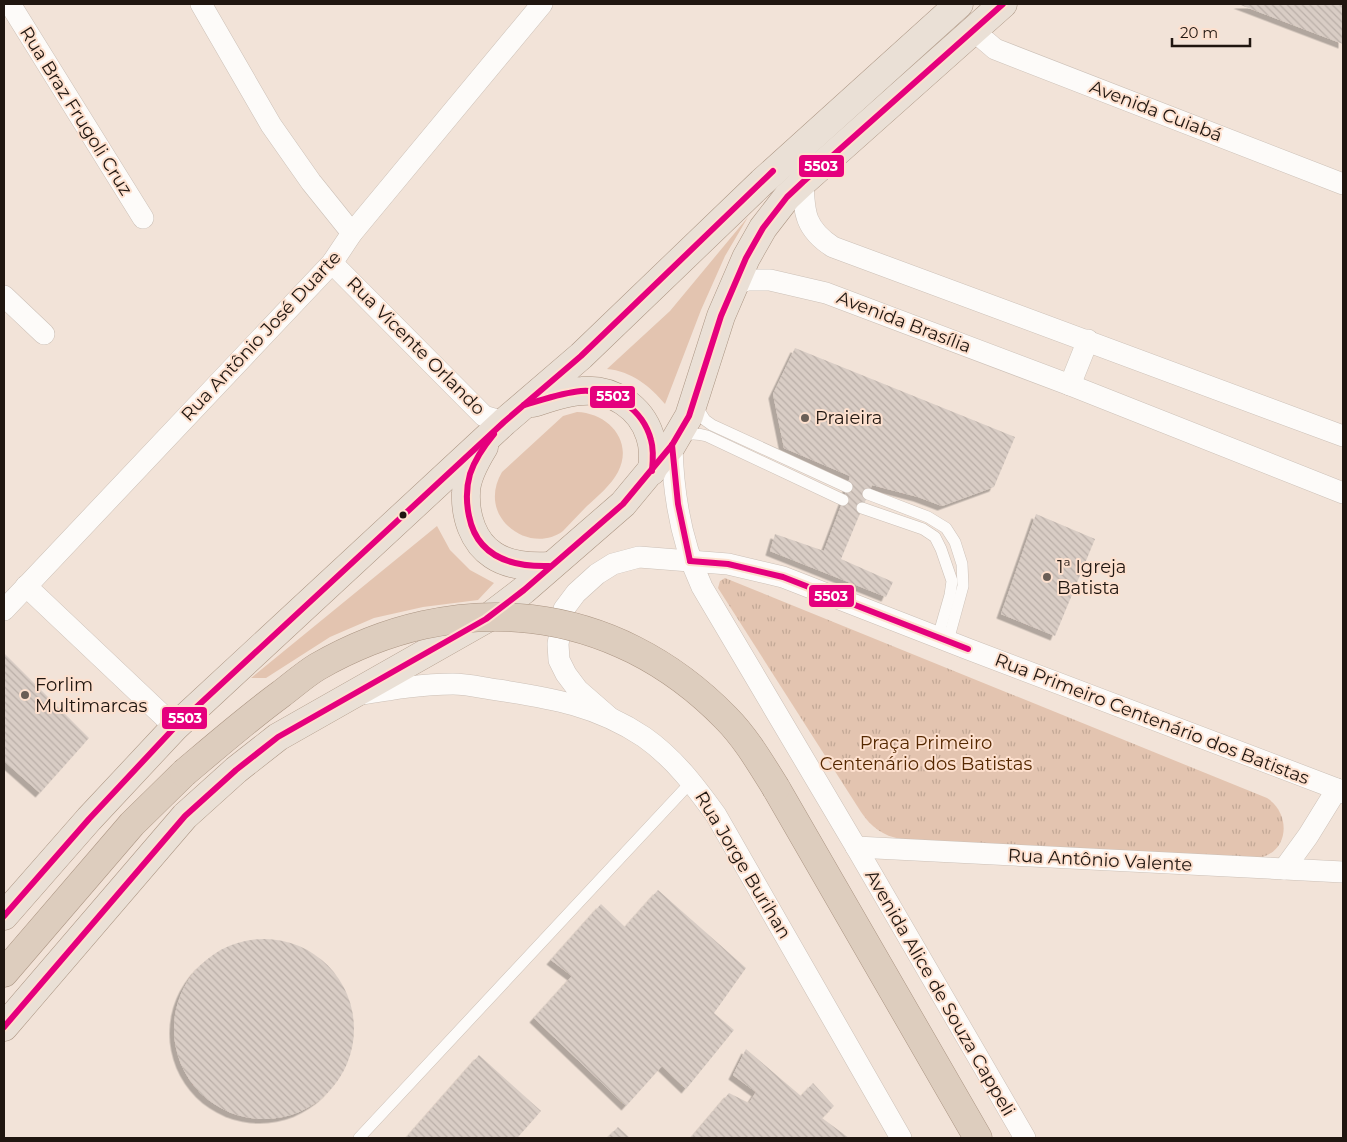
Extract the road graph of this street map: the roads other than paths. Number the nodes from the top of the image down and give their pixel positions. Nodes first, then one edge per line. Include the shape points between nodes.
1 (10, 4) edge
2 (201, 4) edge
3 (542, 4) edge
4 (1003, 4) edge
5 (946, 8) edge
6 (974, 30) junction
7 (803, 182) junction
8 (1343, 184) edge
9 (143, 218) dead end
10 (352, 233) junction
11 (332, 264) junction
12 (733, 285) junction
13 (4, 296) edge
14 (44, 334) dead end
15 (1088, 340) junction
16 (1070, 385) junction
17 (695, 402) junction
18 (514, 414) junction
19 (1341, 431) edge
20 (675, 441) junction
21 (652, 471) junction
22 (847, 487) dead end
23 (1343, 493) edge
24 (868, 494) dead end
25 (843, 500) dead end
26 (862, 508) dead end
27 (690, 561) junction
28 (549, 566) junction
29 (26, 586) junction
30 (4, 610) edge
31 (943, 639) junction
32 (353, 696) junction
33 (609, 717) junction
34 (175, 727) junction
35 (692, 781) junction
36 (1340, 791) edge
37 (856, 847) junction
38 (1284, 870) junction
39 (1343, 872) edge
40 (4, 916) edge
41 (4, 973) edge
42 (4, 1027) edge
43 (359, 1138) edge
44 (901, 1138) edge
45 (978, 1138) edge
46 (1025, 1138) edge

1 - 9 street, Rua Braz Frugoli Cruz
2 - 10 street via 271,125
3 - 10 street, Rua Antônio José Duarte
4 - 6 main road
5 - 18 main road via 581,356
6 - 7 main road
6 - 8 street, Avenida Cuiabá via 995,49
7 - 12 main road via 762,228
7 - 15 street via 804,209 810,227 833,247
10 - 11 street, Rua Antônio José Duarte
11 - 18 street, Rua Vicente Orlando via 484,416
11 - 29 street, Rua Antônio José Duarte
12 - 16 street, Avenida Brasília via 747,280 770,280 826,293
12 - 17 main road
13 - 14 street
15 - 16 street
15 - 19 street
16 - 23 street, Avenida Brasília
17 - 20 main road
17 - 22 lane via 705,420 712,425
18 - 21 main road via 565,393 582,390 613,395 630,405 646,428 653,453
18 - 28 main road via 477,458 470,476 466,492 472,530 482,546 494,556 531,567
18 - 34 main road
20 - 21 main road
20 - 25 lane via 689,434 706,436
20 - 27 street, Avenida Alice de Souza Cappeli via 675,491
21 - 28 main road via 624,504
24 - 31 lane via 928,517 946,528 956,542 964,586
26 - 31 lane via 922,529 935,537 952,581
27 - 31 street, Rua Primeiro Centenário dos Batistas via 728,564 783,577
27 - 33 street, Rua Primeiro Centenário dos Batistas via 639,557 613,564 576,593 564,609 558,644 559,660 578,690
27 - 37 street, Avenida Alice de Souza Cappeli via 702,587
28 - 32 main road via 486,619
29 - 30 street, Rua Antônio José Duarte
29 - 34 street
31 - 36 street, Rua Primeiro Centenário dos Batistas
32 - 33 street, Rua Jorge Burihan via 405,686 454,684 547,697
32 - 42 main road via 278,737 185,816
33 - 35 street, Rua Jorge Burihan via 645,738
34 - 40 main road via 89,818
35 - 43 lane
35 - 44 street, Rua Jorge Burihan via 735,847
36 - 38 street
37 - 38 street, Rua Antônio Valente
37 - 46 street, Avenida Alice de Souza Cappeli
38 - 39 street, Rua Antônio Valente
41 - 45 highway, bridge via 132,824 184,773 241,724 316,668 384,635 431,623 497,617 537,618 619,642 696,690 727,719 776,788

